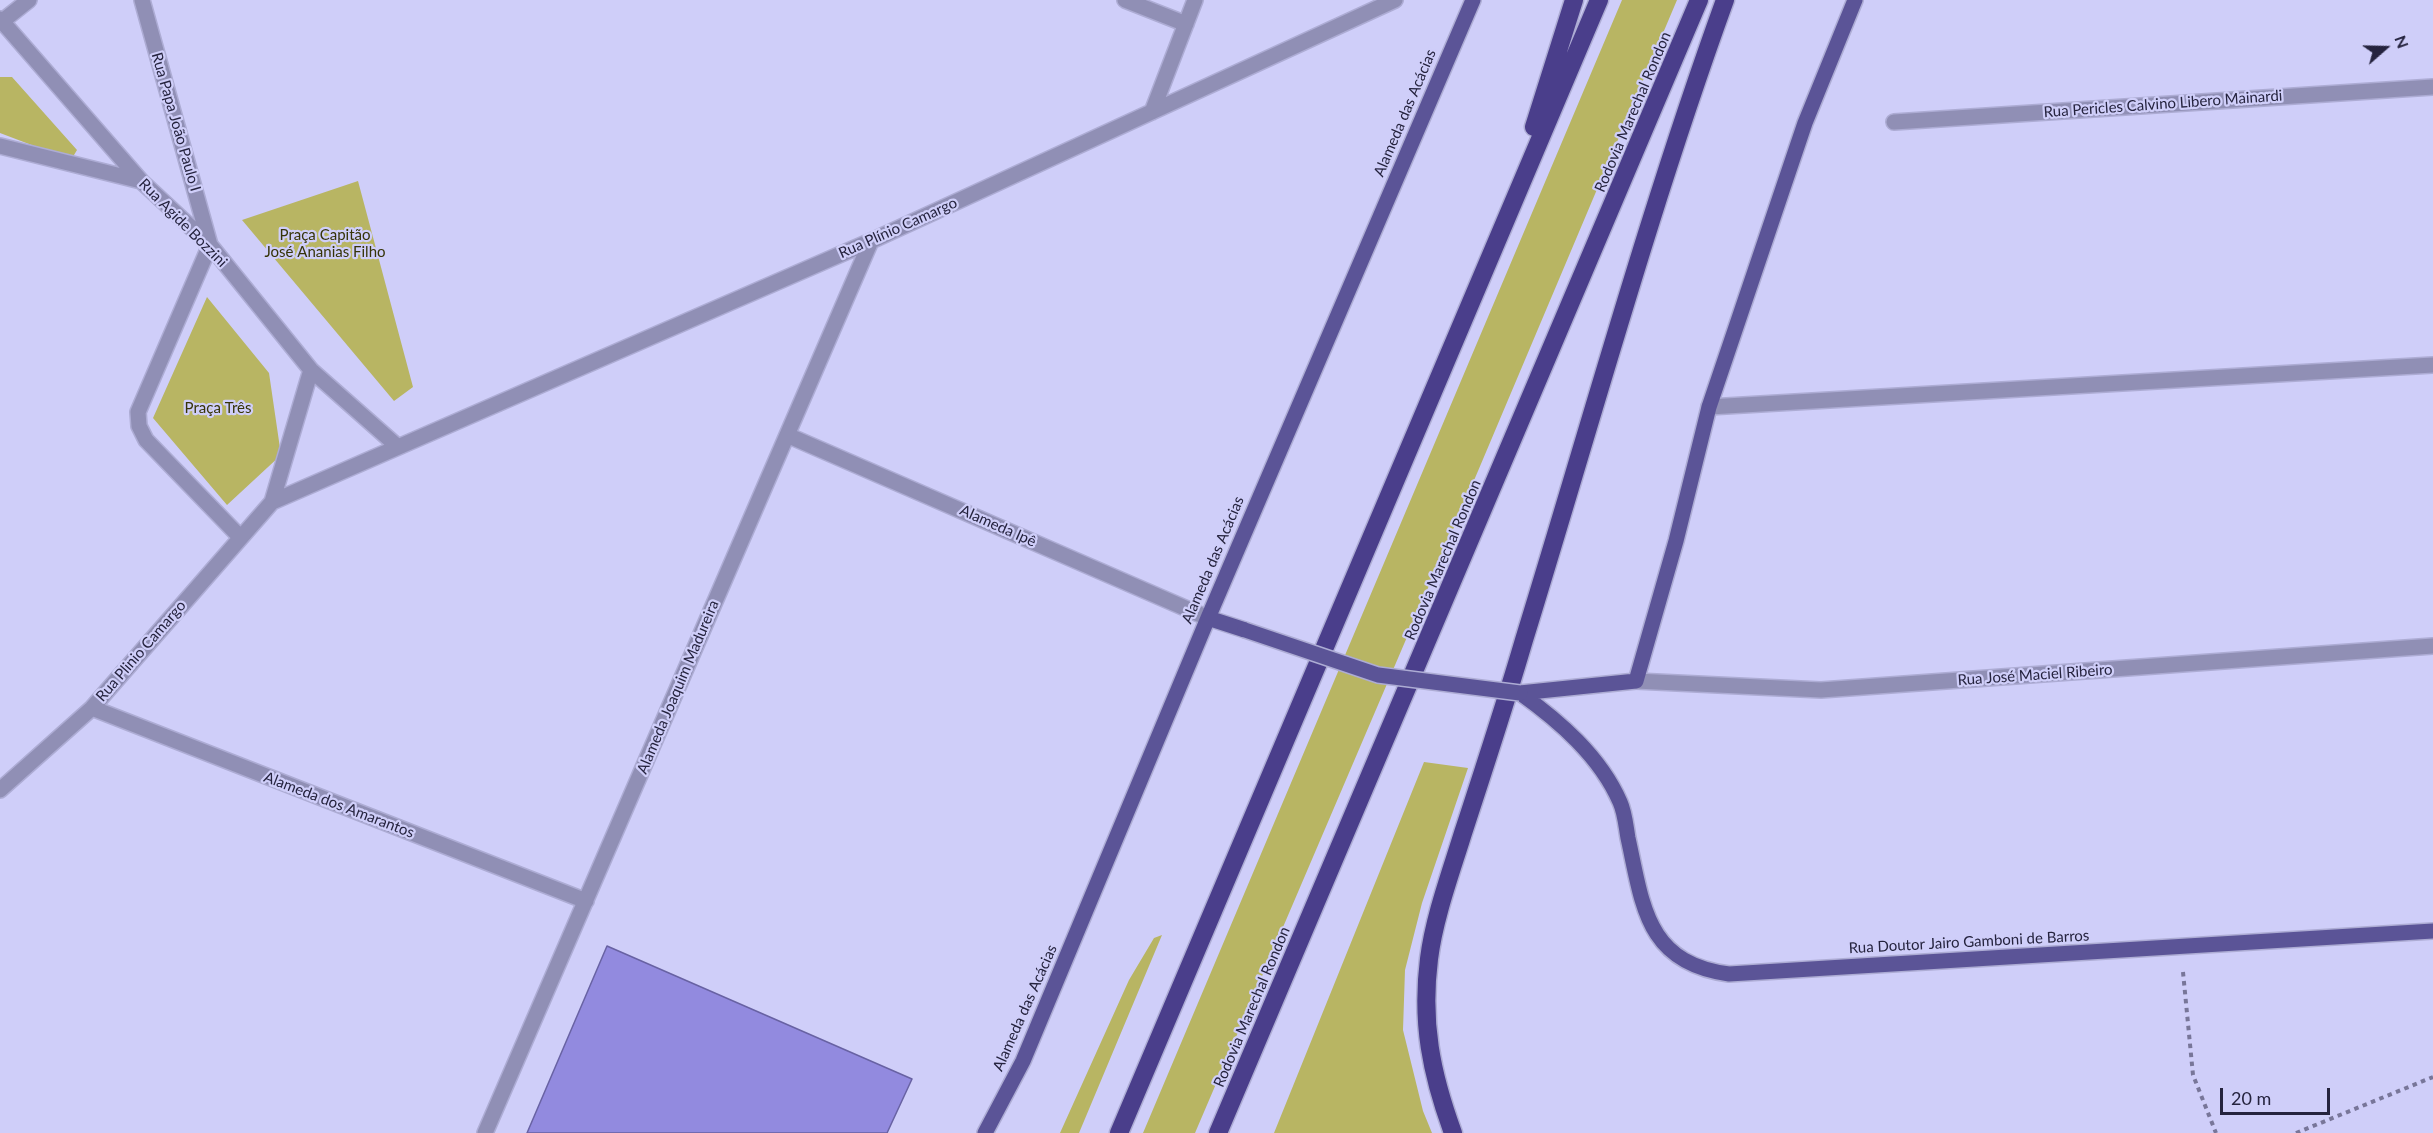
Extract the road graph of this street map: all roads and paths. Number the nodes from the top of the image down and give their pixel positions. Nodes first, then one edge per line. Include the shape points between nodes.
1 (29, 0) edge
2 (142, 0) edge
3 (1125, 0) edge
4 (1195, 0) edge
5 (1395, 0) edge
6 (1473, 0) edge
7 (1574, 0) edge
8 (1599, 0) edge
9 (1699, 0) edge
10 (1725, 0) edge
11 (1855, 0) edge
12 (1, 21) edge
13 (1186, 24) junction
14 (2433, 87) edge
15 (1152, 112) junction
16 (1894, 122) dead end
17 (0, 146) edge
18 (141, 181) junction
19 (1500, 235) junction
20 (871, 241) junction
21 (210, 245) junction
22 (2433, 365) edge
23 (311, 370) junction
24 (1709, 407) junction
25 (787, 435) junction
26 (397, 446) junction
27 (272, 502) junction
28 (240, 537) junction
29 (1208, 618) junction
30 (2433, 646) edge
31 (1628, 681) junction
32 (1520, 693) junction
33 (92, 708) junction
34 (0, 790) edge
35 (586, 901) junction
36 (2433, 931) edge
37 (2180, 947) junction
38 (1259, 1038) junction
39 (2433, 1077) edge
40 (486, 1133) edge
41 (985, 1133) edge
42 (1119, 1133) edge
43 (1218, 1133) edge
44 (1230, 1133) edge
45 (1453, 1133) edge
46 (2216, 1133) edge
47 (2296, 1133) edge

1 - 12 street
2 - 21 street, Rua Papa João Paulo I
3 - 13 street
4 - 13 street
5 - 15 street, Rua Plínio Camargo
6 - 29 main road, Alameda das Acácias
7 - 19 highway
8 - 19 highway
9 - 38 highway, Rodovia Marechal Rondon
10 - 45 highway via 1659,197 1447,883 1429,957 1425,1024 1438,1092
11 - 24 main road via 1805,123
12 - 18 street, Rua Agide Bozzini
13 - 15 street
14 - 16 street, Rua Pericles Calvino Libero Mainardi
15 - 20 street, Rua Plínio Camargo
17 - 18 street
18 - 21 street, Rua Agide Bozzini
19 - 42 highway
20 - 25 street, Alameda Joaquim Madureira
20 - 26 street, Rua Plínio Camargo
21 - 23 street, Rua Agide Bozzini
21 - 28 street via 138,412 139,426 146,440
22 - 24 street
23 - 26 street, Rua Agide Bozzini
23 - 27 street, Rua Plinio Camargo
24 - 31 main road via 1676,541
25 - 29 street, Alameda Ipê
25 - 35 street, Alameda Joaquim Madureira
26 - 27 street, Rua Plinio Camargo
27 - 28 street, Rua Plinio Camargo
28 - 33 street, Rua Plinio Camargo
29 - 32 main road, bridge via 1378,675
29 - 41 main road, Alameda das Acácias via 1023,1061
30 - 31 street, Rua José Maciel Ribeiro via 1821,690
31 - 32 main road
32 - 37 main road, Rua Doutor Jairo Gamboni de Barros via 1578,741 1607,779 1621,803 1645,912 1660,939 1684,961 1729,974
33 - 34 street, Rua Plinio Camargo
33 - 35 street, Alameda dos Amarantos
35 - 40 street, Alameda Joaquim Madureira
36 - 37 main road, Rua Doutor Jairo Gamboni de Barros
37 - 46 path via 2193,1075
38 - 43 highway, Rodovia Marechal Rondon
38 - 44 highway
39 - 47 path

